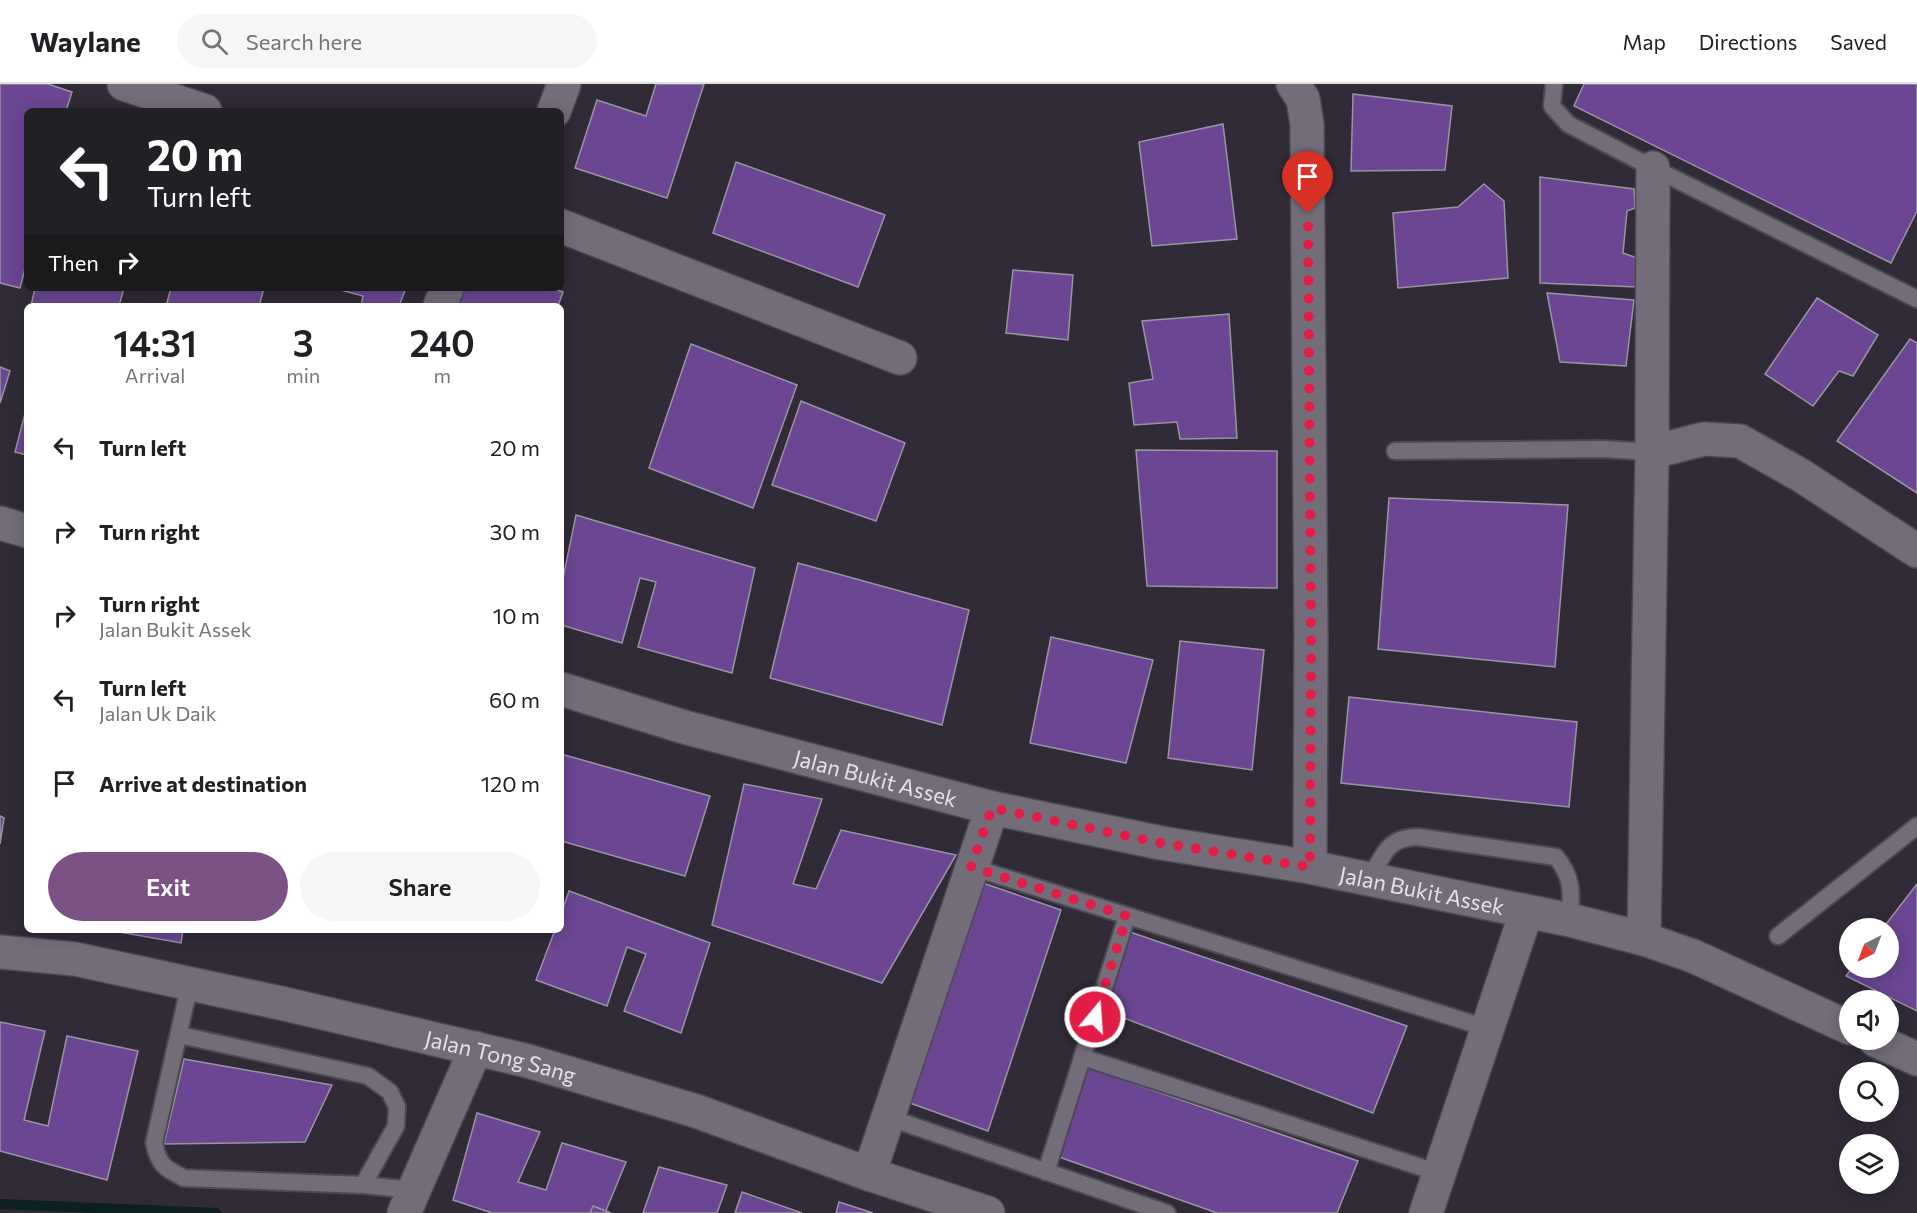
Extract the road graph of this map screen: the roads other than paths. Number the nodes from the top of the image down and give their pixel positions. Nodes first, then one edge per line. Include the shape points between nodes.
1 (124, 84) edge
2 (564, 84) edge
3 (1293, 84) edge
4 (1554, 84) edge
5 (196, 108) edge
6 (555, 108) edge
7 (1653, 168) junction
8 (564, 227) edge
9 (1917, 298) edge
10 (900, 358) dead end
11 (1395, 451) dead end
12 (1652, 452) junction
13 (0, 523) edge
14 (24, 530) edge
15 (1917, 551) edge
16 (564, 691) edge
17 (992, 808) junction
18 (1917, 826) edge
19 (971, 867) junction
20 (1310, 867) junction
21 (1369, 880) junction
22 (1526, 913) junction
23 (1127, 916) junction
24 (1570, 920) junction
25 (1778, 936) dead end
26 (1644, 939) junction
27 (0, 952) edge
28 (190, 983) junction
29 (1839, 1023) edge
30 (1487, 1028) junction
31 (180, 1035) junction
32 (476, 1048) junction
33 (1897, 1050) edge
34 (1082, 1057) junction
35 (1917, 1059) edge
36 (887, 1117) junction
37 (1046, 1172) junction
38 (1439, 1173) junction
39 (869, 1174) junction
40 (363, 1185) junction
41 (408, 1202) edge
42 (988, 1213) edge
43 (1167, 1213) edge
44 (1426, 1213) edge

1 - 5 street
2 - 6 street
3 - 20 street via 1303,99 1307,124
4 - 7 lane via 1552,106 1568,124
7 - 9 lane
7 - 12 street
8 - 10 street
11 - 12 lane
12 - 15 street via 1704,439 1740,441
12 - 26 street
13 - 14 street
16 - 17 street, Jalan Bukit Assek via 684,728
17 - 19 street
17 - 20 street, Jalan Bukit Assek via 1161,843
18 - 25 lane
19 - 23 lane
19 - 36 street
20 - 21 street, Jalan Bukit Assek
21 - 22 street, Jalan Bukit Assek
21 - 24 lane via 1387,849 1405,837 1556,858 1571,882
22 - 24 street, Jalan Bukit Assek
22 - 30 street
23 - 30 lane
23 - 34 lane
24 - 26 street, Jalan Bukit Assek
26 - 29 street, Jalan Bukit Assek via 1693,956
27 - 28 street, Jalan Tong Sang via 75,959
28 - 31 lane
28 - 32 street, Jalan Tong Sang
30 - 38 street
31 - 40 lane via 368,1076 390,1092 397,1107 396,1126
31 - 40 lane via 154,1143 158,1160 167,1170 184,1178
32 - 39 street, Jalan Tong Sang via 696,1111
32 - 41 street
33 - 35 street
34 - 37 lane
34 - 38 lane
36 - 37 lane
36 - 39 street
37 - 43 lane
38 - 44 street
39 - 42 street, Jalan Tong Sang
40 - 41 lane

